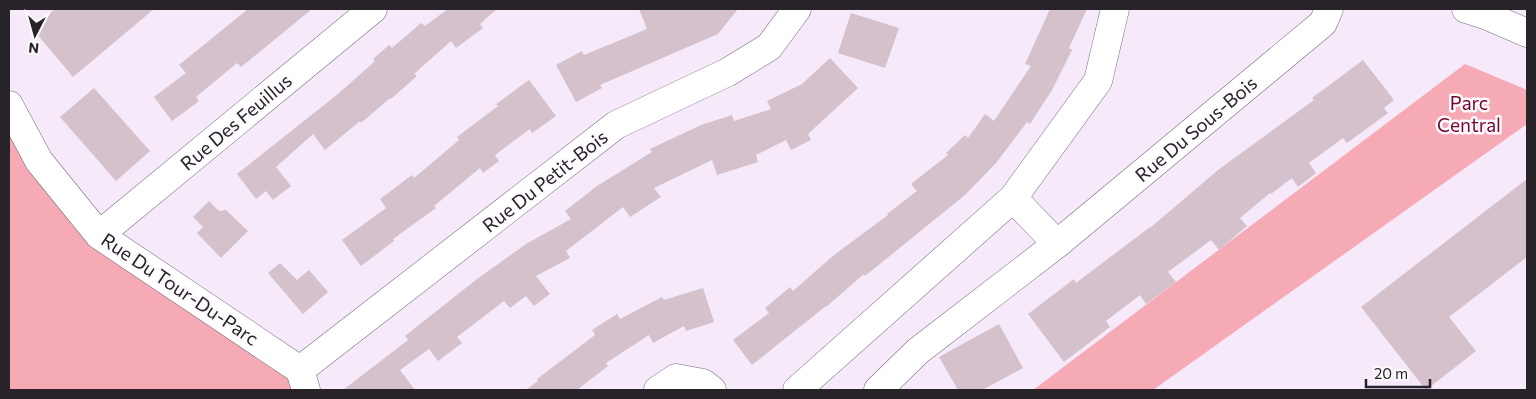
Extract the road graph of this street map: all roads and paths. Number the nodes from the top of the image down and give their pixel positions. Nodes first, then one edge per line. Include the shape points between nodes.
1 (373, 9) edge
2 (797, 9) edge
3 (1115, 9) edge
4 (1329, 9) edge
5 (1480, 11) edge
6 (1527, 33) edge
7 (9, 104) edge
8 (1013, 198) junction
9 (99, 236) junction
10 (1057, 244) junction
11 (303, 380) edge
12 (658, 390) edge
13 (712, 390) edge
14 (797, 390) edge
15 (878, 390) edge

1 - 9 street, Rue Des Feuillus
2 - 11 street, Rue Du Petit-Bois via 769,47 728,72 616,126
3 - 8 street via 1098,81
4 - 10 street, Rue Du Sous-Bois via 1323,23
5 - 6 street
7 - 9 street, Rue Du Tour-Du-Parc via 38,161
8 - 10 street
8 - 14 street
9 - 11 street, Rue Du Tour-Du-Parc
10 - 15 street, Rue Du Sous-Bois via 918,350
12 - 13 street via 676,378 703,383

